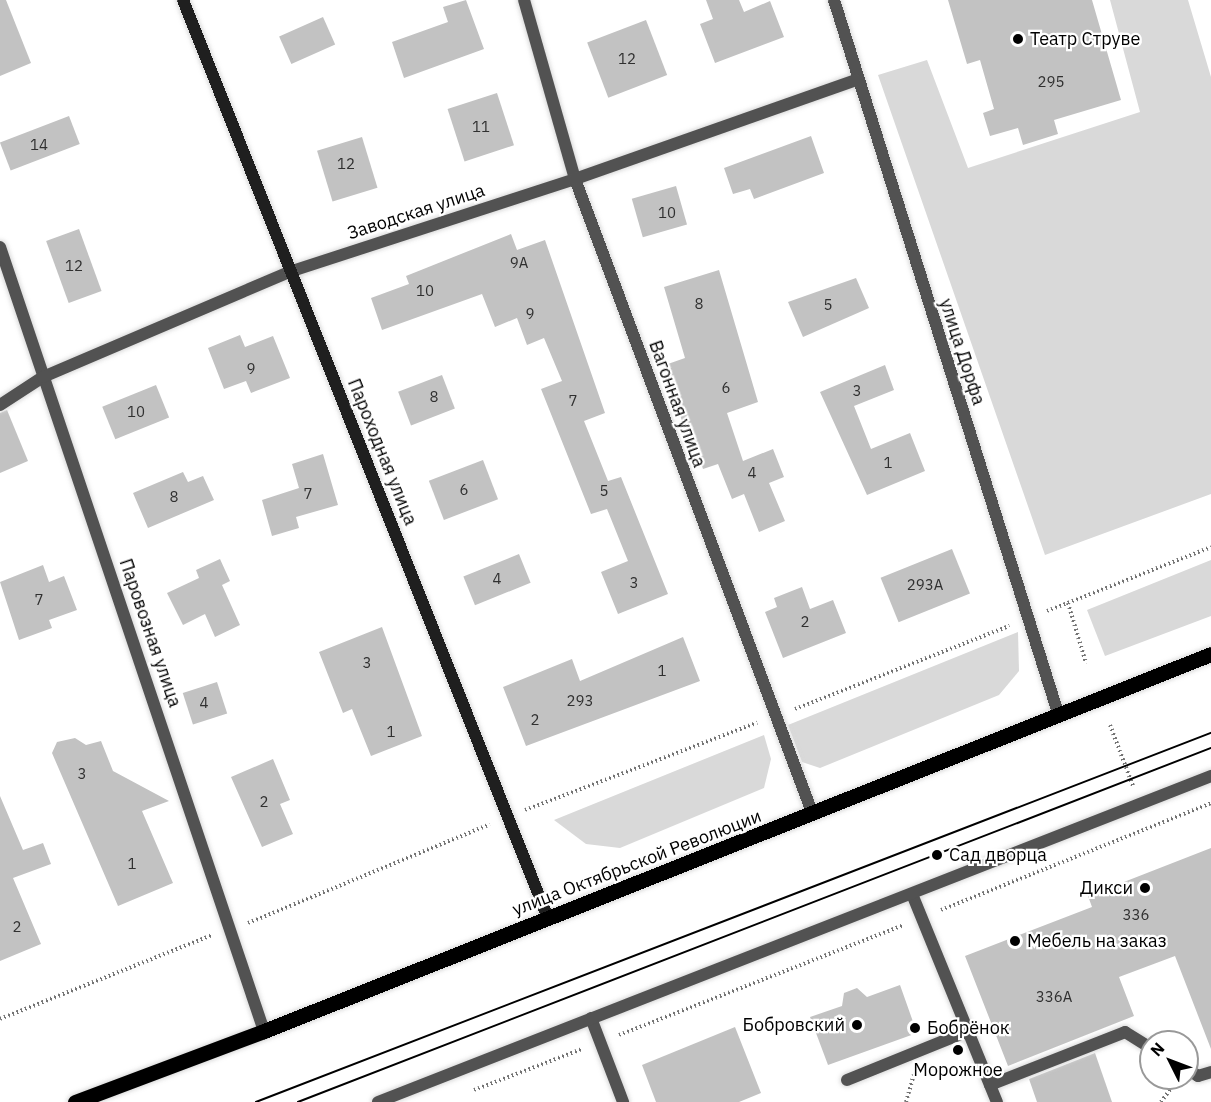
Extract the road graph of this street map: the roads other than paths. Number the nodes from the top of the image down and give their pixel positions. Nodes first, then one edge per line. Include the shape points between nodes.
1 (183, 0) edge
2 (524, 0) edge
3 (834, 0) edge
4 (856, 80) junction
5 (575, 179) junction
6 (0, 247) edge
7 (289, 272) junction
8 (43, 377) junction
9 (0, 405) edge
10 (1211, 654) edge
11 (1058, 713) junction
12 (1211, 776) edge
13 (813, 815) junction
14 (912, 894) junction
15 (548, 918) junction
16 (591, 1018) junction
17 (264, 1031) junction
18 (968, 1031) junction
19 (1139, 1041) edge
20 (847, 1080) dead end
21 (990, 1085) junction
22 (75, 1102) edge
23 (378, 1102) edge
24 (623, 1102) edge
25 (997, 1102) edge

1 - 7 main road, Пароходная улица
2 - 5 street, Вагонная улица
3 - 4 street, улица Дорфа
4 - 5 street, Заводская улица
4 - 11 street, улица Дорфа
5 - 7 street, Заводская улица
5 - 13 street, Вагонная улица
6 - 8 street, Паровозная улица
7 - 8 street, Заводская улица
7 - 15 main road, Пароходная улица
8 - 9 street, Заводская улица
8 - 17 street, Паровозная улица
10 - 11 main road, улица Октябрьской Революции
11 - 13 main road, улица Октябрьской Революции
12 - 14 street
13 - 15 main road, улица Октябрьской Революции
14 - 16 street
14 - 18 street
15 - 17 main road, улица Октябрьской Революции
16 - 23 street
16 - 24 street
17 - 22 main road, улица Октябрьской Революции
18 - 20 street
18 - 21 street
19 - 21 street via 1125,1032
21 - 25 street

